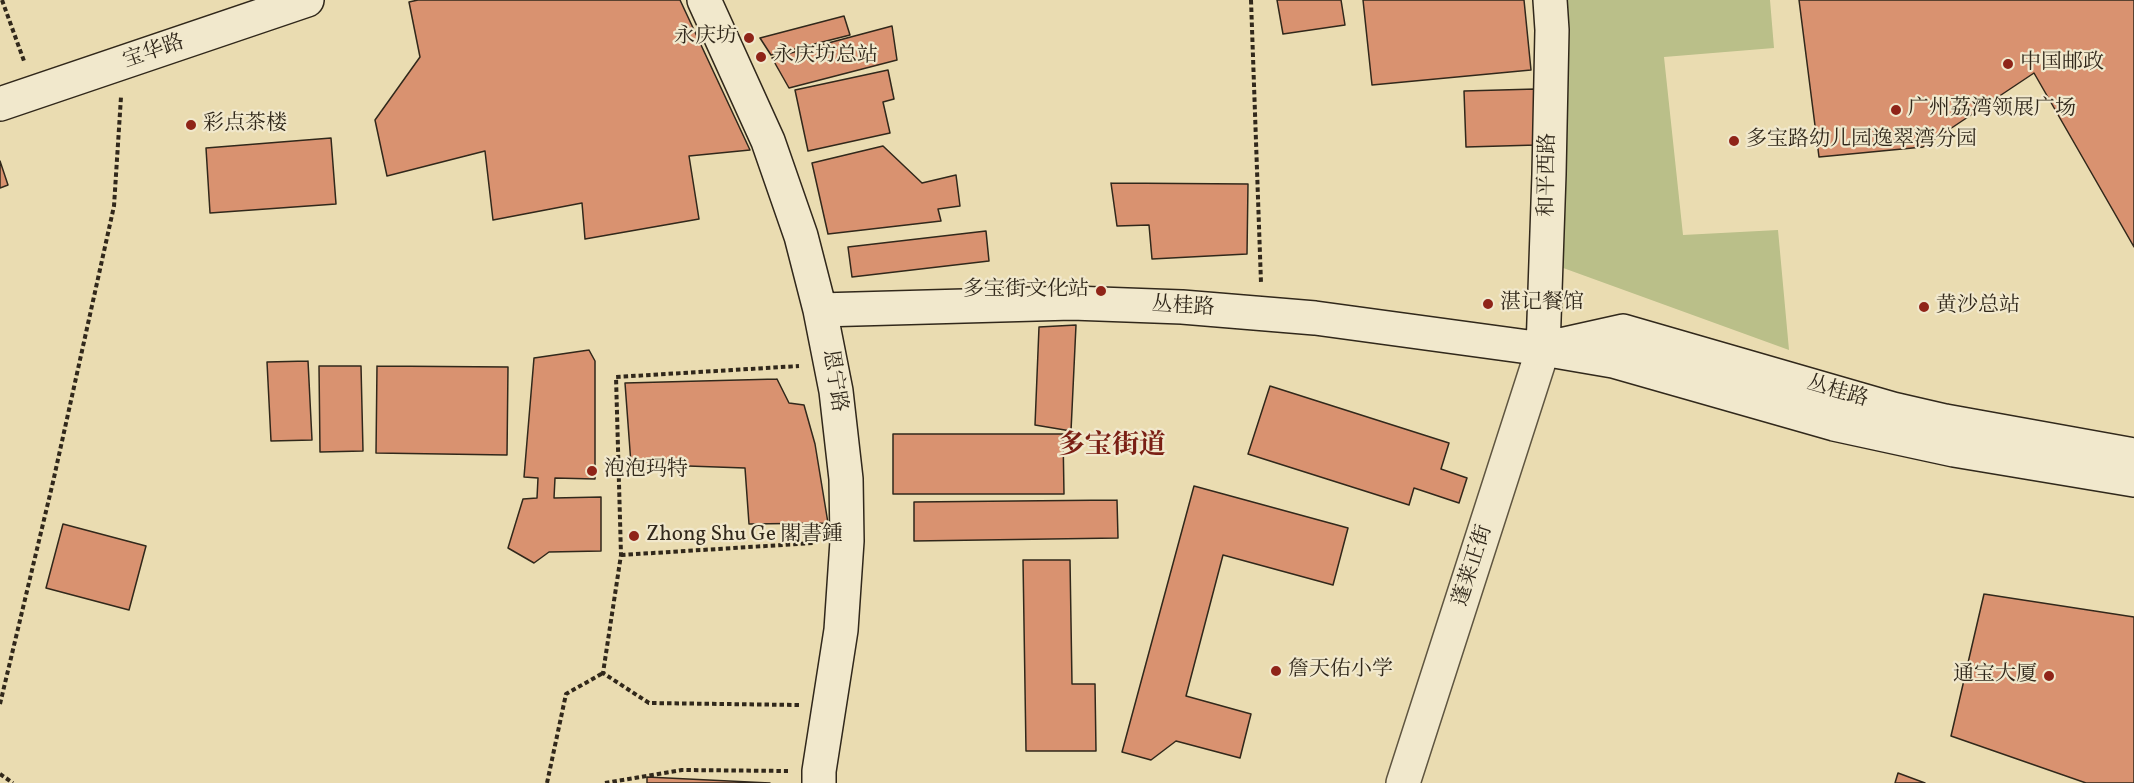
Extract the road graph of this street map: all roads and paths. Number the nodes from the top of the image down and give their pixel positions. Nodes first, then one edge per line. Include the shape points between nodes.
1 (2, 0) edge
2 (307, 0) edge
3 (704, 0) edge
4 (1251, 0) edge
5 (1550, 0) edge
6 (124, 64) junction
7 (35, 93) junction
8 (0, 104) edge
9 (820, 310) junction
10 (1262, 314) junction
11 (1543, 349) junction
12 (831, 364) junction
13 (1838, 393) junction
14 (1896, 436) junction
15 (2134, 455) edge
16 (2134, 480) edge
17 (847, 541) junction
18 (621, 555) junction
19 (603, 673) junction
20 (0, 704) edge
21 (830, 706) junction
22 (0, 774) edge
23 (819, 777) edge
24 (13, 783) edge
25 (547, 783) edge
26 (605, 783) edge
27 (1403, 783) edge

1 - 7 path
2 - 6 street, 宝华路
3 - 9 street, 恩宁路 via 768,141 801,236
4 - 10 path
5 - 11 street, 和平西路
6 - 7 street, 宝华路
6 - 20 path via 114,206
7 - 8 street, 宝华路
9 - 10 street, 丛桂路 via 1072,303
9 - 12 street, 恩宁路
10 - 11 street, 丛桂路
11 - 13 street, 丛桂路 via 1623,331
11 - 14 street, 丛桂路 via 1613,361 1834,424
11 - 27 street, 蓬莱正街
12 - 17 street, 恩宁路 via 846,479
12 - 18 path via 616,377
13 - 14 street
13 - 15 street, 丛桂路 via 1945,421
14 - 16 street, 丛桂路 via 1954,450
17 - 18 path
17 - 21 street, 恩宁路 via 841,630
18 - 19 path
19 - 21 path via 649,703
19 - 25 path via 566,694
21 - 23 street, 恩宁路
22 - 24 path
23 - 26 path via 682,770

